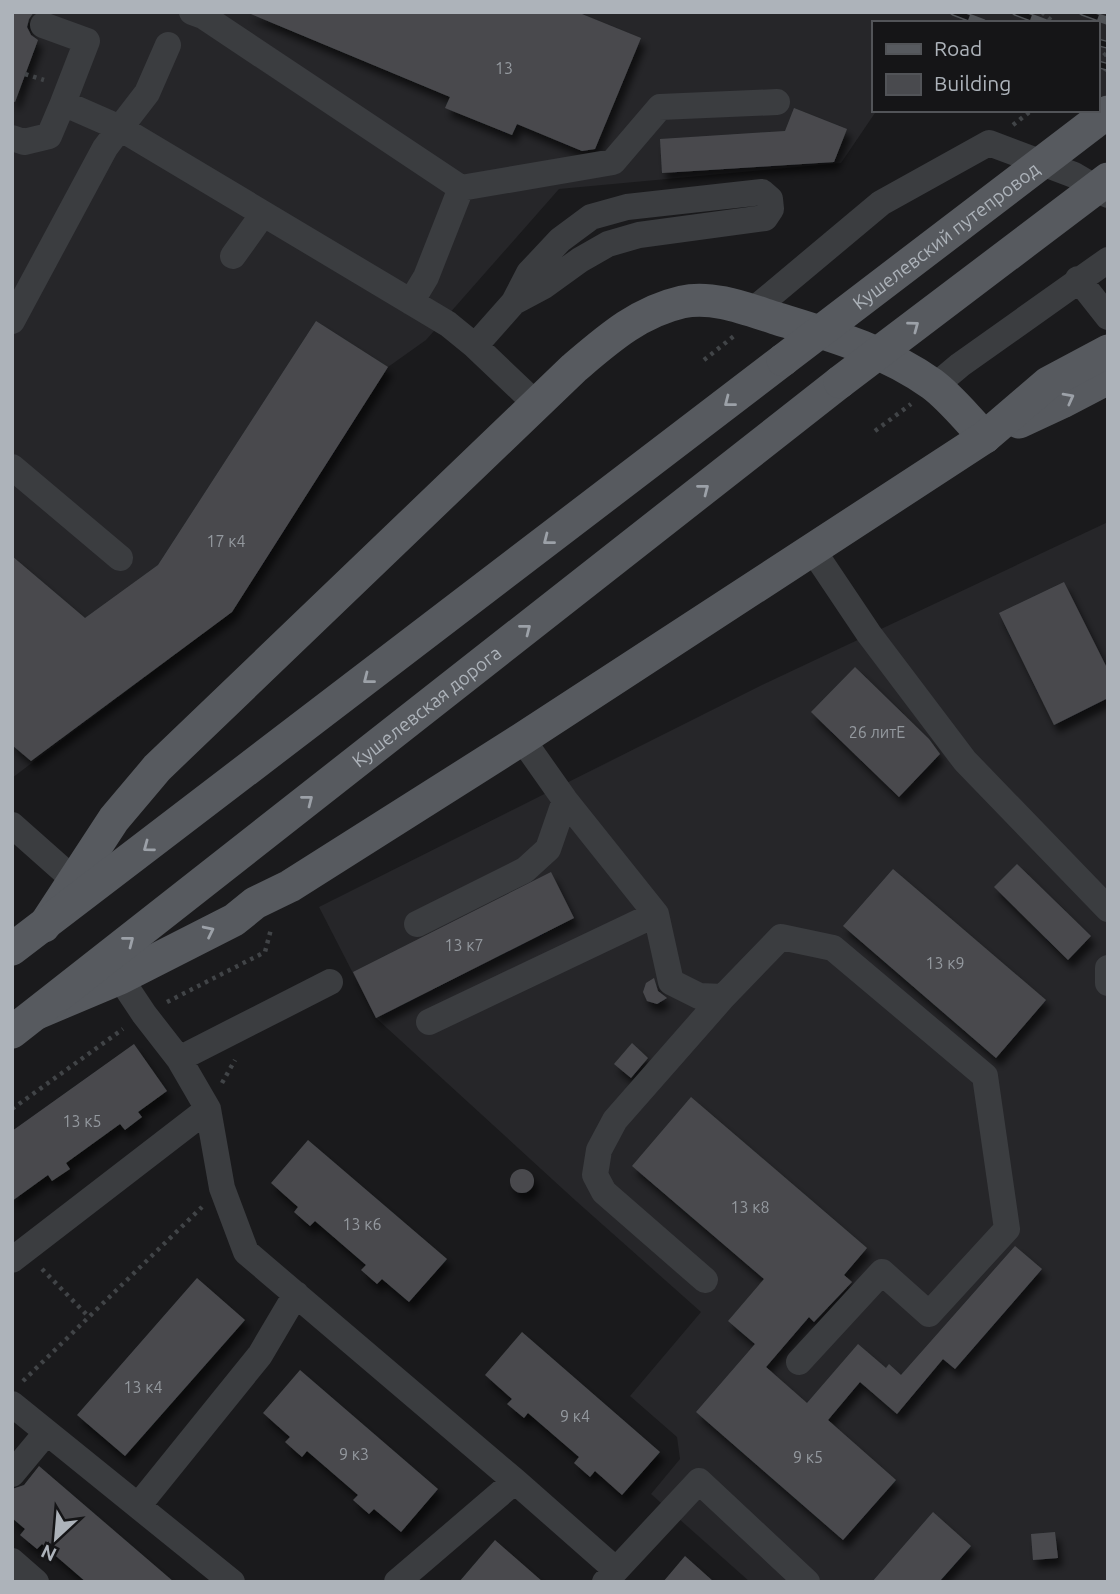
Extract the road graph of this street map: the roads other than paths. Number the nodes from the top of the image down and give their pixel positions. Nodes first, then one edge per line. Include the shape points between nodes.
1 (192, 12) edge
2 (43, 25) dead end
3 (168, 45) dead end
4 (777, 102) dead end
5 (63, 103) junction
6 (1108, 112) edge
7 (120, 128) junction
8 (12, 138) edge
9 (1108, 179) edge
10 (461, 188) junction
11 (1108, 195) edge
12 (263, 214) junction
13 (233, 256) dead end
14 (1108, 260) edge
15 (1078, 279) junction
16 (411, 302) junction
17 (514, 302) junction
18 (752, 311) junction
19 (1108, 317) edge
20 (12, 321) edge
21 (475, 346) junction
22 (1108, 351) edge
23 (1108, 378) edge
24 (923, 394) junction
25 (536, 404) junction
26 (985, 437) junction
27 (12, 467) edge
28 (812, 549) junction
29 (120, 558) dead end
30 (522, 738) junction
31 (152, 773) junction
32 (565, 800) junction
33 (190, 815) junction
34 (12, 825) edge
35 (229, 862) junction
36 (74, 880) junction
37 (1108, 909) edge
38 (265, 910) junction
39 (656, 914) junction
40 (417, 924) dead end
41 (44, 926) junction
42 (12, 949) edge
43 (1108, 968) edge
44 (120, 978) junction
45 (330, 982) dead end
46 (1108, 983) edge
47 (723, 998) junction
48 (429, 1022) dead end
49 (25, 1023) edge
50 (179, 1059) junction
51 (208, 1110) junction
52 (16, 1249) edge
53 (705, 1279) dead end
54 (296, 1294) junction
55 (799, 1362) dead end
56 (17, 1393) edge
57 (46, 1433) junction
58 (12, 1474) edge
59 (515, 1480) junction
60 (138, 1506) junction
61 (12, 1561) edge
62 (610, 1576) edge
63 (36, 1582) edge
64 (232, 1582) edge
65 (397, 1582) edge
66 (807, 1582) edge

1 - 10 lane
2 - 5 lane via 87,41
3 - 7 lane via 146,93
4 - 10 lane via 660,107 613,162
5 - 7 lane
5 - 8 lane via 48,136 24,142
6 -> 33 main road, Кушелевский путепровод, bridge
7 - 12 lane
7 - 20 lane via 104,148
35 -> 9 main road, Кушелевская дорога, bridge via 840,382
10 - 16 lane via 426,277
11 - 18 lane via 1074,175 989,143 881,203
12 - 13 lane
12 - 16 lane
14 - 15 lane
15 - 19 lane
15 - 24 lane
16 - 21 lane
17 - 17 lane via 608,244 639,235 765,219 771,209 770,198 762,192 627,206 591,218 560,240 528,273
17 - 21 lane
18 - 24 main road via 859,344 901,363
18 - 25 main road via 715,301 684,301 652,311 625,325
21 - 25 lane
22 - 26 main road via 1048,383
26 -> 23 main road
24 - 26 main road
25 - 31 main road
26 - 28 main road
27 - 29 lane
28 - 30 main road
28 - 37 lane via 869,634 965,761
30 - 32 lane
30 - 38 main road via 290,886
31 - 33 main road via 151,800 159,811 175,818
31 - 36 main road via 114,819
32 - 39 lane
32 - 40 lane via 548,849 525,870
33 -> 41 main road
34 - 36 lane
35 - 38 main road via 226,889 235,898
49 -> 35 main road, Кушелевская дорога
36 - 41 main road
44 -> 38 main road via 234,920
39 - 47 lane via 671,982 699,996
39 - 48 lane
41 - 42 main road
43 - 46 lane
44 - 49 main road
44 - 50 lane
45 - 50 lane
47 - 53 lane via 615,1121 599,1150 595,1175 604,1192
47 - 55 lane via 781,937 832,948 985,1076 1007,1229 929,1314 882,1272
50 - 51 lane
51 - 52 lane
51 - 54 lane via 222,1188 246,1252
54 - 59 lane
54 - 60 lane via 260,1355
56 - 57 lane
57 - 58 lane
57 - 60 lane
59 - 62 lane
59 - 65 lane
60 - 64 lane
61 - 63 lane
62 - 66 lane via 699,1481

